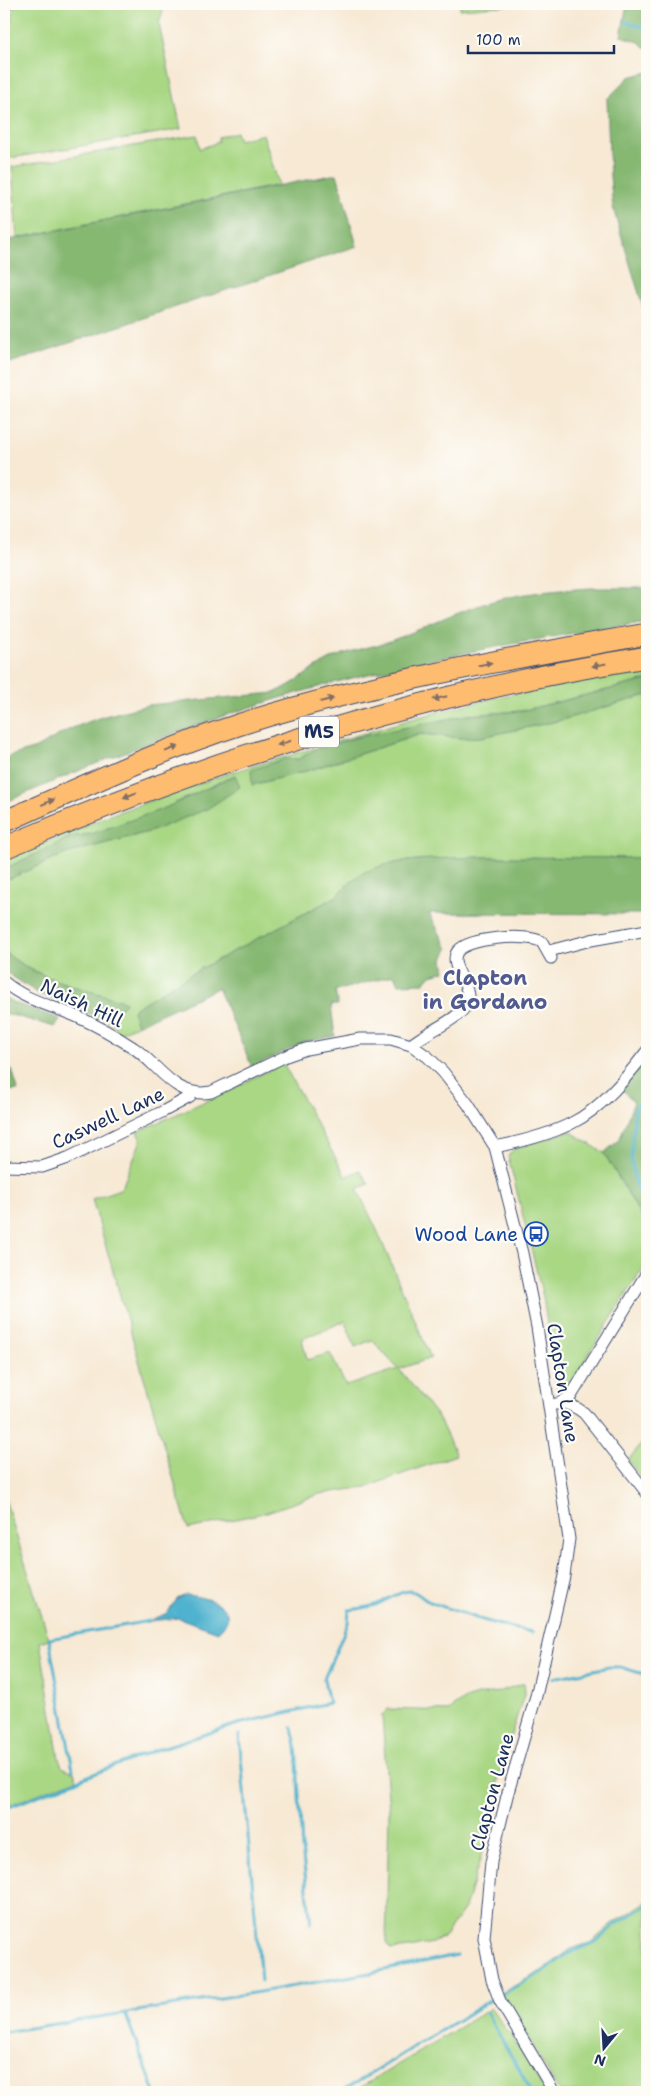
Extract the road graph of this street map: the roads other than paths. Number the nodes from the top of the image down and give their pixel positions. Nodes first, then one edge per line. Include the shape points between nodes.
1 (6, 4) edge
2 (4, 9) edge
3 (647, 634) edge
4 (647, 657) edge
5 (4, 822) edge
6 (4, 848) edge
7 (647, 930) edge
8 (4, 982) edge
9 (411, 1045) junction
10 (647, 1052) edge
11 (192, 1092) junction
12 (495, 1147) junction
13 (4, 1166) edge
14 (647, 1274) edge
15 (555, 1404) junction
16 (647, 1494) edge
17 (554, 2092) edge

1 - 2 street
5 -> 3 highway, M5 via 127,767 242,724 355,692
4 -> 6 highway, M5 via 505,683 343,724 169,781
7 - 9 street via 591,940 550,955 542,942 530,937 481,941 460,948 455,959 467,991 465,1007 458,1015
8 - 11 street, Naish Hill via 41,1004 80,1018 120,1040 136,1050 174,1085
9 - 11 street, Clapton Lane via 379,1038 320,1046 286,1056 211,1092
9 - 12 street, Clapton Lane via 428,1057 455,1087
10 - 12 street via 623,1080 578,1120 557,1130
11 - 13 street, Caswell Lane via 190,1097 164,1111 68,1158 42,1167
12 - 15 street, Clapton Lane
14 - 15 street via 571,1396
15 - 16 street via 576,1407 584,1413
15 - 17 street, Clapton Lane via 569,1539 564,1576 536,1696 506,1796 491,1862 484,1938 492,1980 500,2001

